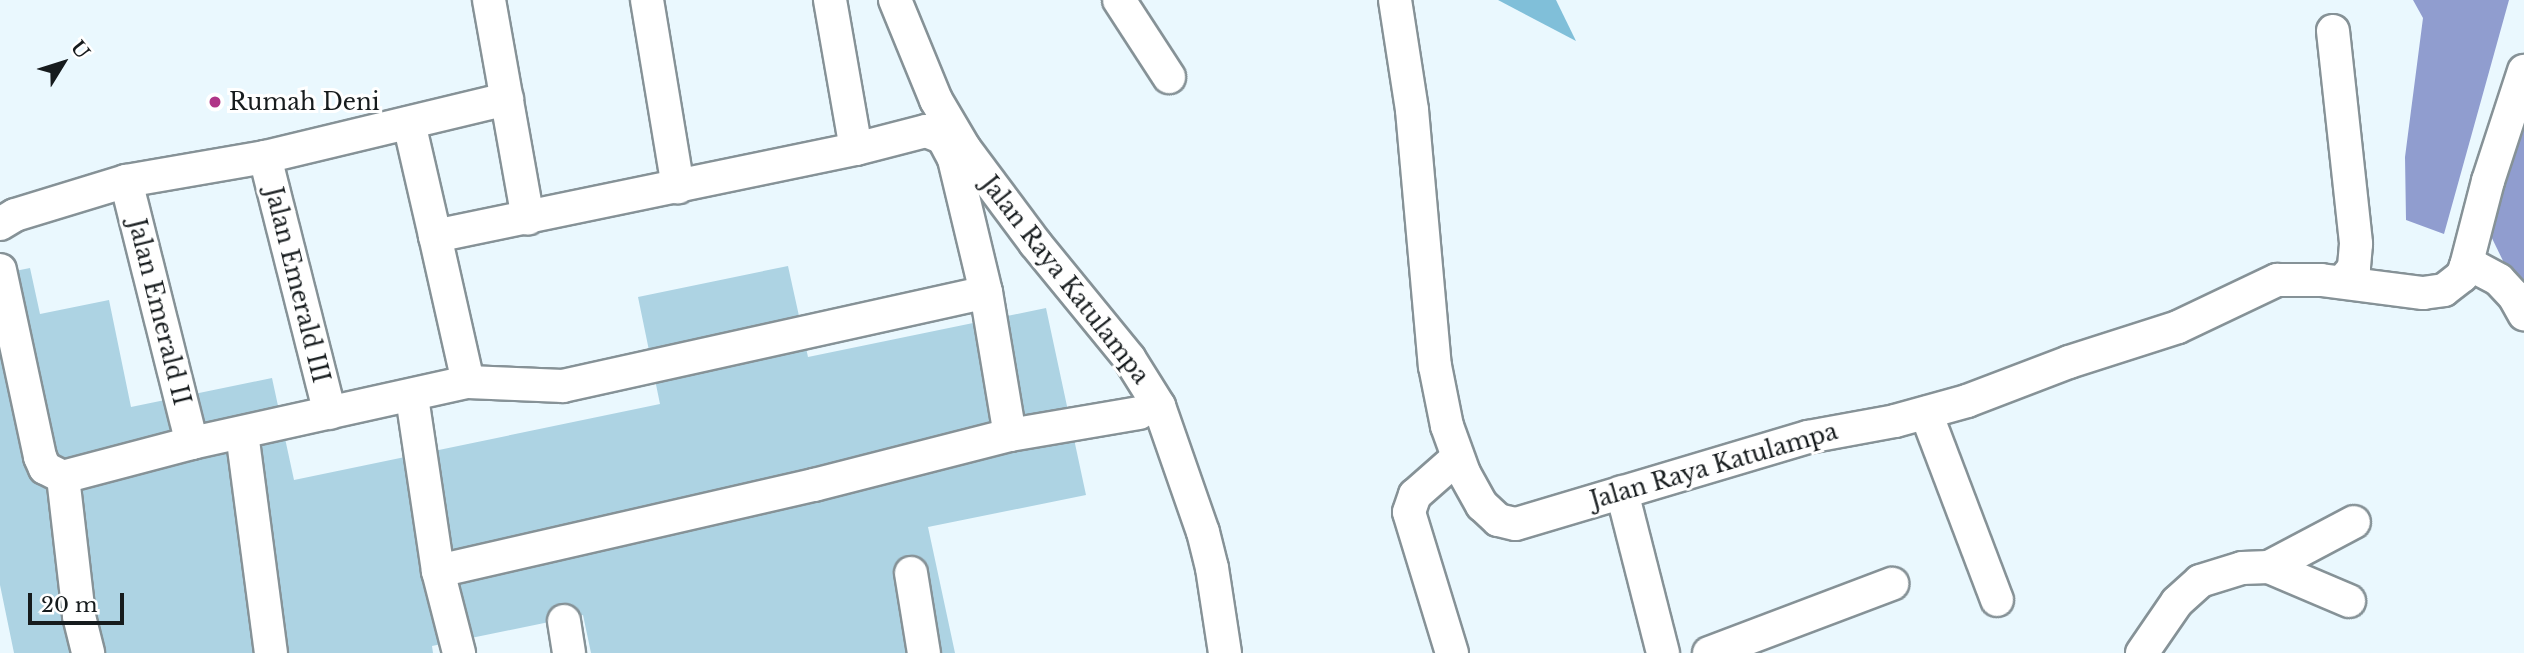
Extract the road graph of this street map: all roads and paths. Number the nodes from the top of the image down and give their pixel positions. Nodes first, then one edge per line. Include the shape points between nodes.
1 (489, 0) edge
2 (647, 0) edge
3 (831, 0) edge
4 (895, 0) edge
5 (1119, 0) edge
6 (1395, 0) edge
7 (2333, 31) dead end
8 (2524, 71) edge
9 (1169, 77) dead end
10 (507, 99) junction
11 (409, 123) junction
12 (856, 149) junction
13 (265, 157) junction
14 (126, 181) junction
15 (678, 187) junction
16 (528, 219) junction
17 (0, 224) edge
18 (435, 236) junction
19 (2466, 262) junction
20 (0, 270) edge
21 (2343, 281) junction
22 (986, 292) junction
23 (2524, 314) edge
24 (468, 383) junction
25 (412, 397) junction
26 (330, 413) junction
27 (1139, 413) dead end
28 (1926, 413) junction
29 (243, 433) junction
30 (1010, 435) junction
31 (192, 443) junction
32 (1457, 458) junction
33 (63, 477) junction
34 (1622, 492) junction
35 (2354, 522) dead end
36 (2269, 567) junction
37 (438, 571) junction
38 (911, 573) dead end
39 (1892, 583) dead end
40 (1997, 600) dead end
41 (2349, 601) dead end
42 (564, 621) dead end
43 (88, 653) edge
44 (271, 653) edge
45 (459, 653) edge
46 (569, 653) edge
47 (924, 653) edge
48 (1225, 653) edge
49 (1452, 653) edge
50 (1663, 653) edge
51 (1709, 653) edge
52 (2142, 653) edge

1 - 10 street
2 - 15 street
3 - 12 street
4 - 48 street, Jalan Raya Katulampa via 936,100 965,149 1129,358 1159,406 1203,532
5 - 9 street
6 - 32 street, Jalan Raya Katulampa via 1412,110 1435,366
7 - 21 street via 2356,244 2354,268
8 - 19 street
10 - 11 street
10 - 16 street
11 - 13 street
11 - 18 street
12 - 15 street
12 - 22 street via 916,132 943,138 954,159
13 - 14 street
13 - 26 street, Jalan Emerald III
14 - 17 street via 15,215
14 - 31 street, Jalan Emerald II
15 - 16 street
16 - 18 street
18 - 24 street
19 - 21 street, Jalan Raya Katulampa via 2462,276 2435,293
19 - 23 street via 2499,280
20 - 33 street via 40,457 46,468
21 - 28 street, Jalan Raya Katulampa via 2277,280 2161,334
22 - 24 street via 563,386
22 - 30 street
24 - 25 street
25 - 26 street
25 - 37 street
26 - 29 street
27 - 30 street
28 - 34 street, Jalan Raya Katulampa via 1828,431
28 - 40 street
29 - 31 street
29 - 44 street
30 - 37 street
31 - 33 street
32 - 34 street, Jalan Raya Katulampa via 1482,505 1506,522 1516,524
32 - 49 street via 1415,495 1409,512
33 - 43 street via 79,616
34 - 50 street
35 - 36 street
36 - 41 street
36 - 52 street via 2216,575 2187,590
37 - 45 street
38 - 47 street
39 - 51 street
42 - 46 street

